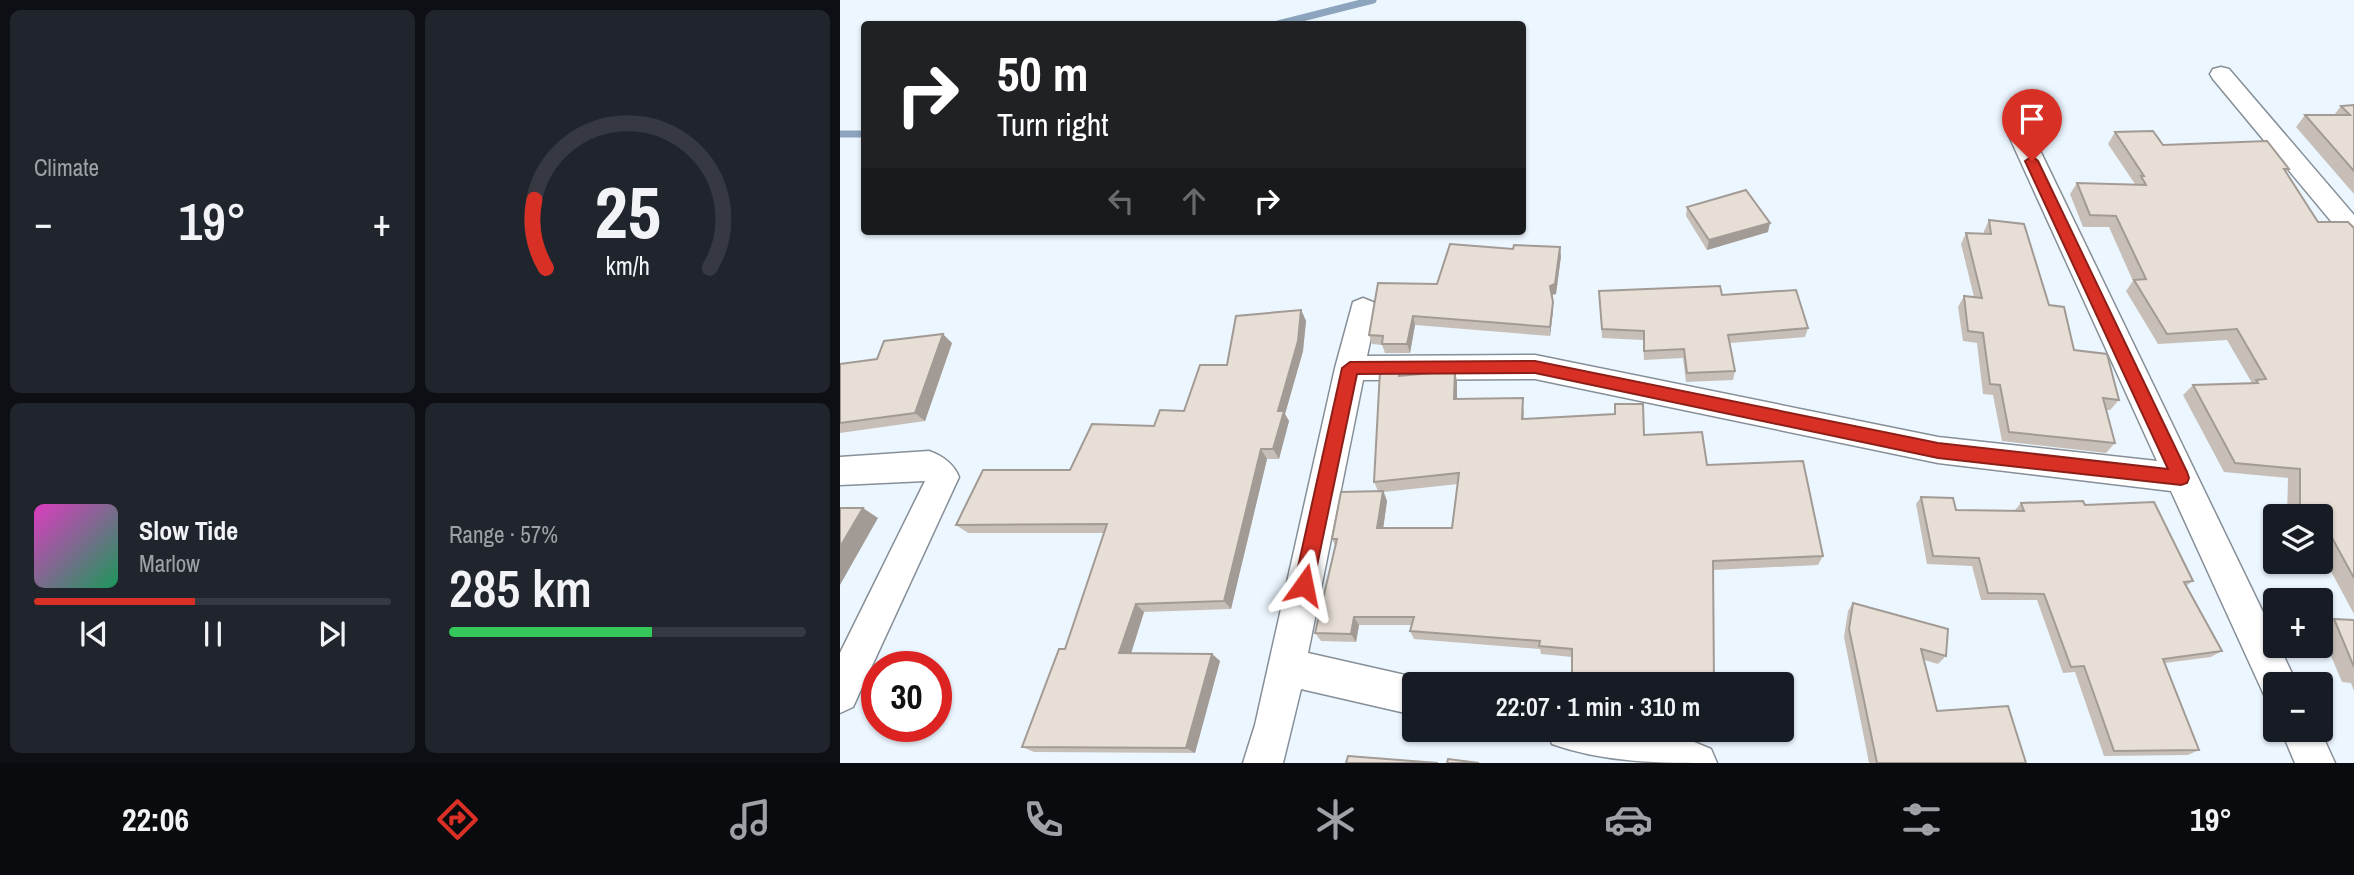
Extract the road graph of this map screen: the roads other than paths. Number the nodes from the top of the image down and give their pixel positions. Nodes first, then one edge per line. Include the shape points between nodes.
1 (2221, 74) dead end
2 (2021, 136) dead end
3 (2354, 232) edge
4 (1363, 309) dead end
5 (1350, 368) junction
6 (840, 471) edge
7 (2181, 478) junction
8 (1286, 667) junction
9 (2272, 672) edge
10 (1402, 692) edge
11 (840, 694) edge
12 (1620, 742) edge
13 (2305, 742) edge
14 (1262, 763) edge
15 (1697, 763) edge
16 (2315, 763) edge

1 - 3 street
2 - 7 street
4 - 5 street
5 - 7 street via 1535,367 1938,450
5 - 8 street
6 - 11 street via 929,465 943,477
7 - 9 street
8 - 10 street
8 - 14 street
12 - 15 street
13 - 16 street

